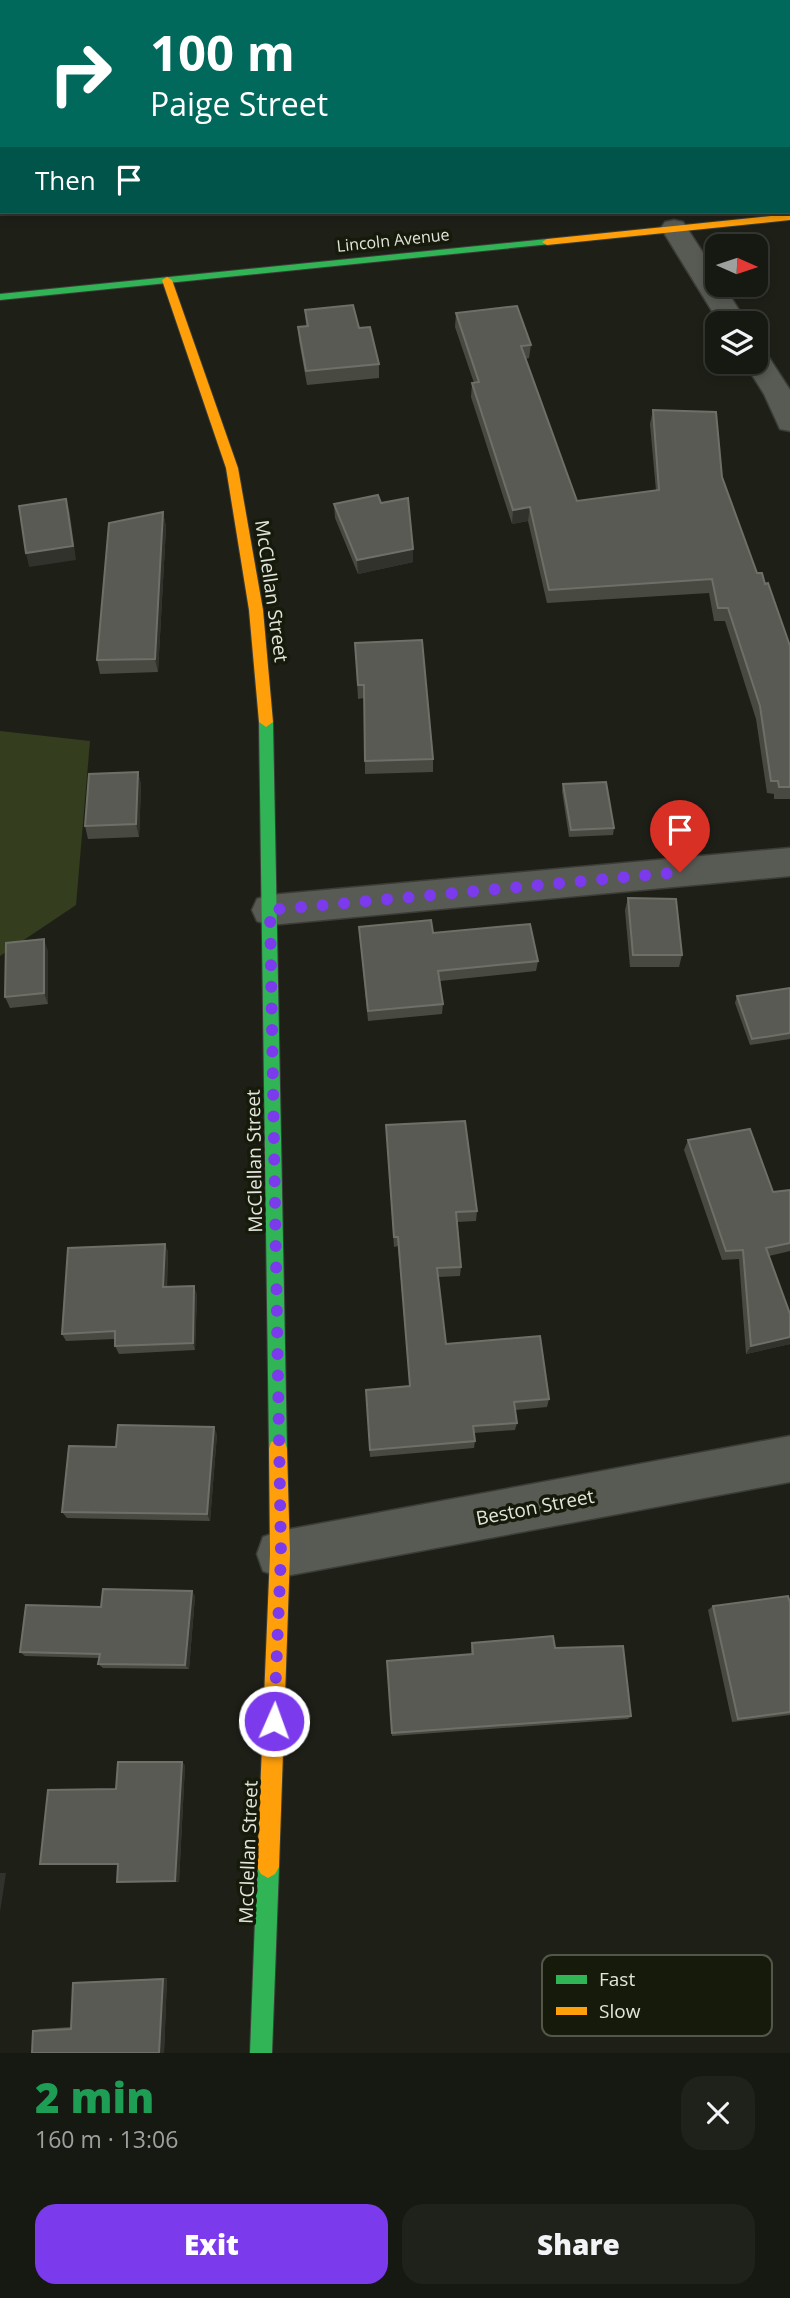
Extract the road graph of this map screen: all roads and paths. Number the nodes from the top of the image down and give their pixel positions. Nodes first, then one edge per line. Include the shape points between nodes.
1 (790, 217) edge
2 (674, 228) junction
3 (167, 281) junction
4 (0, 297) edge
5 (726, 311) edge
6 (765, 374) edge
7 (790, 422) edge
8 (790, 862) edge
9 (270, 910) junction
10 (790, 1459) edge
11 (281, 1555) junction
12 (261, 2053) edge

1 - 2 street, Lincoln Avenue
2 - 3 street, Lincoln Avenue
2 - 5 street
3 - 4 street, Lincoln Avenue
3 - 9 street, McClellan Street via 232,468 248,557 267,736
6 - 7 street
8 - 9 street
9 - 11 street, McClellan Street
10 - 11 street, Beston Street
11 - 12 street, McClellan Street

